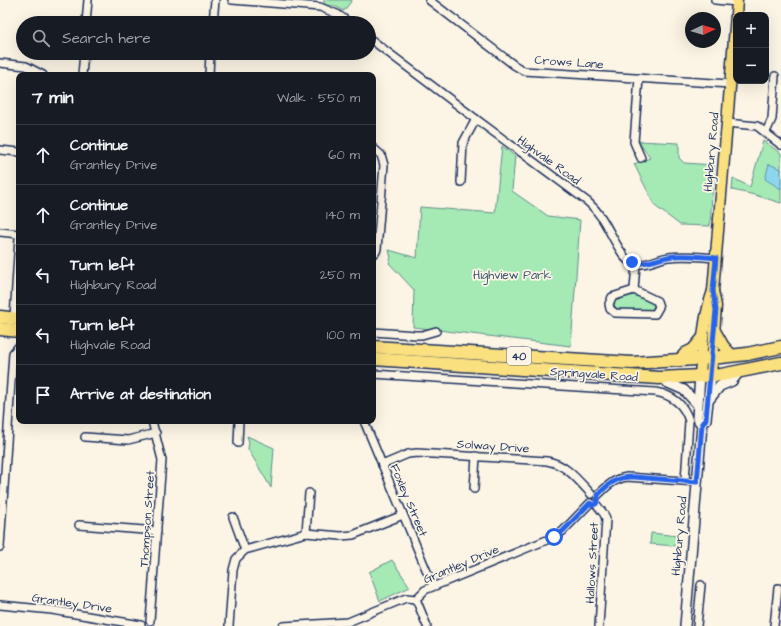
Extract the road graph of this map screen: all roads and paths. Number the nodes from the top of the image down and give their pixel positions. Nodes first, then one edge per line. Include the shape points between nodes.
1 (88, 0) edge
2 (215, 0) edge
3 (232, 0) edge
4 (429, 0) edge
5 (715, 0) edge
6 (737, 1) edge
7 (287, 2) edge
8 (736, 12) edge
9 (87, 16) edge
10 (214, 16) edge
11 (340, 16) edge
12 (376, 43) edge
13 (733, 48) edge
14 (83, 60) edge
15 (210, 60) edge
16 (0, 63) edge
17 (32, 72) edge
18 (82, 72) edge
19 (209, 72) edge
20 (775, 76) dead end
21 (639, 78) junction
22 (730, 84) junction
23 (476, 119) junction
24 (727, 123) junction
25 (766, 132) junction
26 (781, 145) edge
27 (0, 150) edge
28 (376, 151) edge
29 (16, 152) edge
30 (641, 158) dead end
31 (461, 182) dead end
32 (0, 232) edge
33 (16, 234) edge
34 (376, 252) edge
35 (716, 258) junction
36 (636, 264) junction
37 (634, 290) junction
38 (713, 291) junction
39 (0, 317) edge
40 (16, 319) edge
41 (0, 329) edge
42 (714, 329) junction
43 (436, 330) dead end
44 (16, 331) edge
45 (376, 332) edge
46 (703, 336) junction
47 (376, 346) edge
48 (781, 347) edge
49 (16, 349) edge
50 (406, 349) junction
51 (733, 356) junction
52 (376, 359) edge
53 (707, 359) junction
54 (678, 361) junction
55 (406, 362) junction
56 (781, 363) edge
57 (739, 372) junction
58 (376, 374) edge
59 (405, 376) junction
60 (705, 376) junction
61 (663, 378) junction
62 (708, 401) junction
63 (698, 404) junction
64 (682, 405) joint
65 (153, 424) edge
66 (239, 424) edge
67 (365, 424) edge
68 (702, 425) junction
69 (156, 433) junction
70 (85, 437) dead end
71 (238, 443) dead end
72 (476, 456) junction
73 (382, 464) junction
74 (685, 481) junction
75 (697, 482) junction
76 (474, 489) dead end
77 (309, 493) dead end
78 (595, 494) junction
79 (593, 504) junction
80 (403, 515) junction
81 (233, 517) dead end
82 (79, 525) dead end
83 (157, 531) junction
84 (306, 533) junction
85 (0, 548) edge
86 (245, 550) junction
87 (701, 585) dead end
88 (433, 586) junction
89 (778, 588) dead end
90 (416, 599) junction
91 (0, 605) edge
92 (151, 623) edge
93 (141, 625) edge
94 (320, 625) edge
95 (229, 626) edge
96 (283, 626) edge
97 (427, 626) edge
98 (598, 626) edge
99 (685, 626) edge
100 (697, 626) edge
101 (774, 626) edge

1 - 9 street
2 - 10 street
3 - 7 street
4 - 21 street, Crows Lane via 524,71
5 - 6 street
6 - 8 main road, Highbury Road
7 - 11 street via 320,7
12 - 23 street, Highvale Road
13 - 22 main road, Highbury Road
14 - 18 street
15 - 19 street
16 - 17 street via 22,65
20 - 25 street via 772,119
21 - 22 street, Crows Lane
21 - 30 street via 634,142
22 - 24 main road, Highbury Road
23 - 31 street via 463,143
23 - 36 street, Highvale Road via 593,206 623,255
24 - 25 street via 757,126
24 - 35 main road, Highbury Road
25 - 26 street
27 - 29 street
28 - 34 street via 381,155 384,164
32 - 33 street
35 - 36 street via 674,256
35 - 38 main road, Highbury Road
36 - 37 street
37 - 37 street via 657,301 659,307 655,314 615,313 610,309 612,297
38 - 42 main road, Highbury Road via 716,306
38 - 46 main road, Highbury Road
39 - 40 highway
41 - 44 highway
42 - 51 main road via 723,346
42 - 53 main road, Highbury Road
43 - 45 street via 422,335
46 - 53 main road, Highbury Road
46 - 54 main road via 693,349
47 - 50 highway, Springvale Road / 40
48 - 51 highway, Springvale Road / 40
49 - 85 street via 13,355
50 - 54 highway, Springvale Road / 40 via 615,363
50 - 55 street
51 - 53 highway, Springvale Road / 40
52 - 55 highway, Springvale Road / 40
53 - 54 highway, Springvale Road / 40
53 - 60 main road, Highbury Road
55 - 59 street
55 - 61 highway, Springvale Road / 40
56 - 57 highway, Springvale Road / 40
57 - 60 highway, Springvale Road / 40
57 - 62 main road via 732,380 720,386
58 - 59 street, Springvale Road
59 - 64 street, Springvale Road via 655,392 669,395
60 - 61 highway, Springvale Road / 40
60 - 62 main road, Highbury Road
60 - 63 main road, Highbury Road
61 - 63 main road via 684,390
62 - 68 main road, Highbury Road via 706,419
63 - 68 main road, Highbury Road via 696,418
64 - 74 street, Highbury Road via 690,425
65 - 69 street, Thompson Street
66 - 71 street
67 - 73 street, Foxley Street
68 - 75 main road, Highbury Road
69 - 70 street via 128,440
69 - 83 street, Thompson Street via 162,460
72 - 73 street, Solway Drive via 413,453
72 - 76 street
72 - 78 street, Solway Drive via 556,463
73 - 80 street, Foxley Street
74 - 75 street
74 - 78 street via 627,477 617,479
75 - 99 main road, Highbury Road
77 - 84 street
78 - 79 street via 598,501
79 - 88 street, Grantley Drive via 554,537
79 - 98 street, Hallows Street via 606,519
80 - 84 street via 353,535
80 - 88 street, Foxley Street
81 - 86 street
82 - 83 street
83 - 92 street, Thompson Street
84 - 86 street
86 - 95 street via 236,559 233,570
87 - 100 street
88 - 90 street, Grantley Drive
89 - 101 street
90 - 94 street, Grantley Drive via 406,598 348,622
90 - 97 street
91 - 93 street, Grantley Drive via 52,610
92 - 93 street via 145,620
94 - 96 street, Grantley Drive

